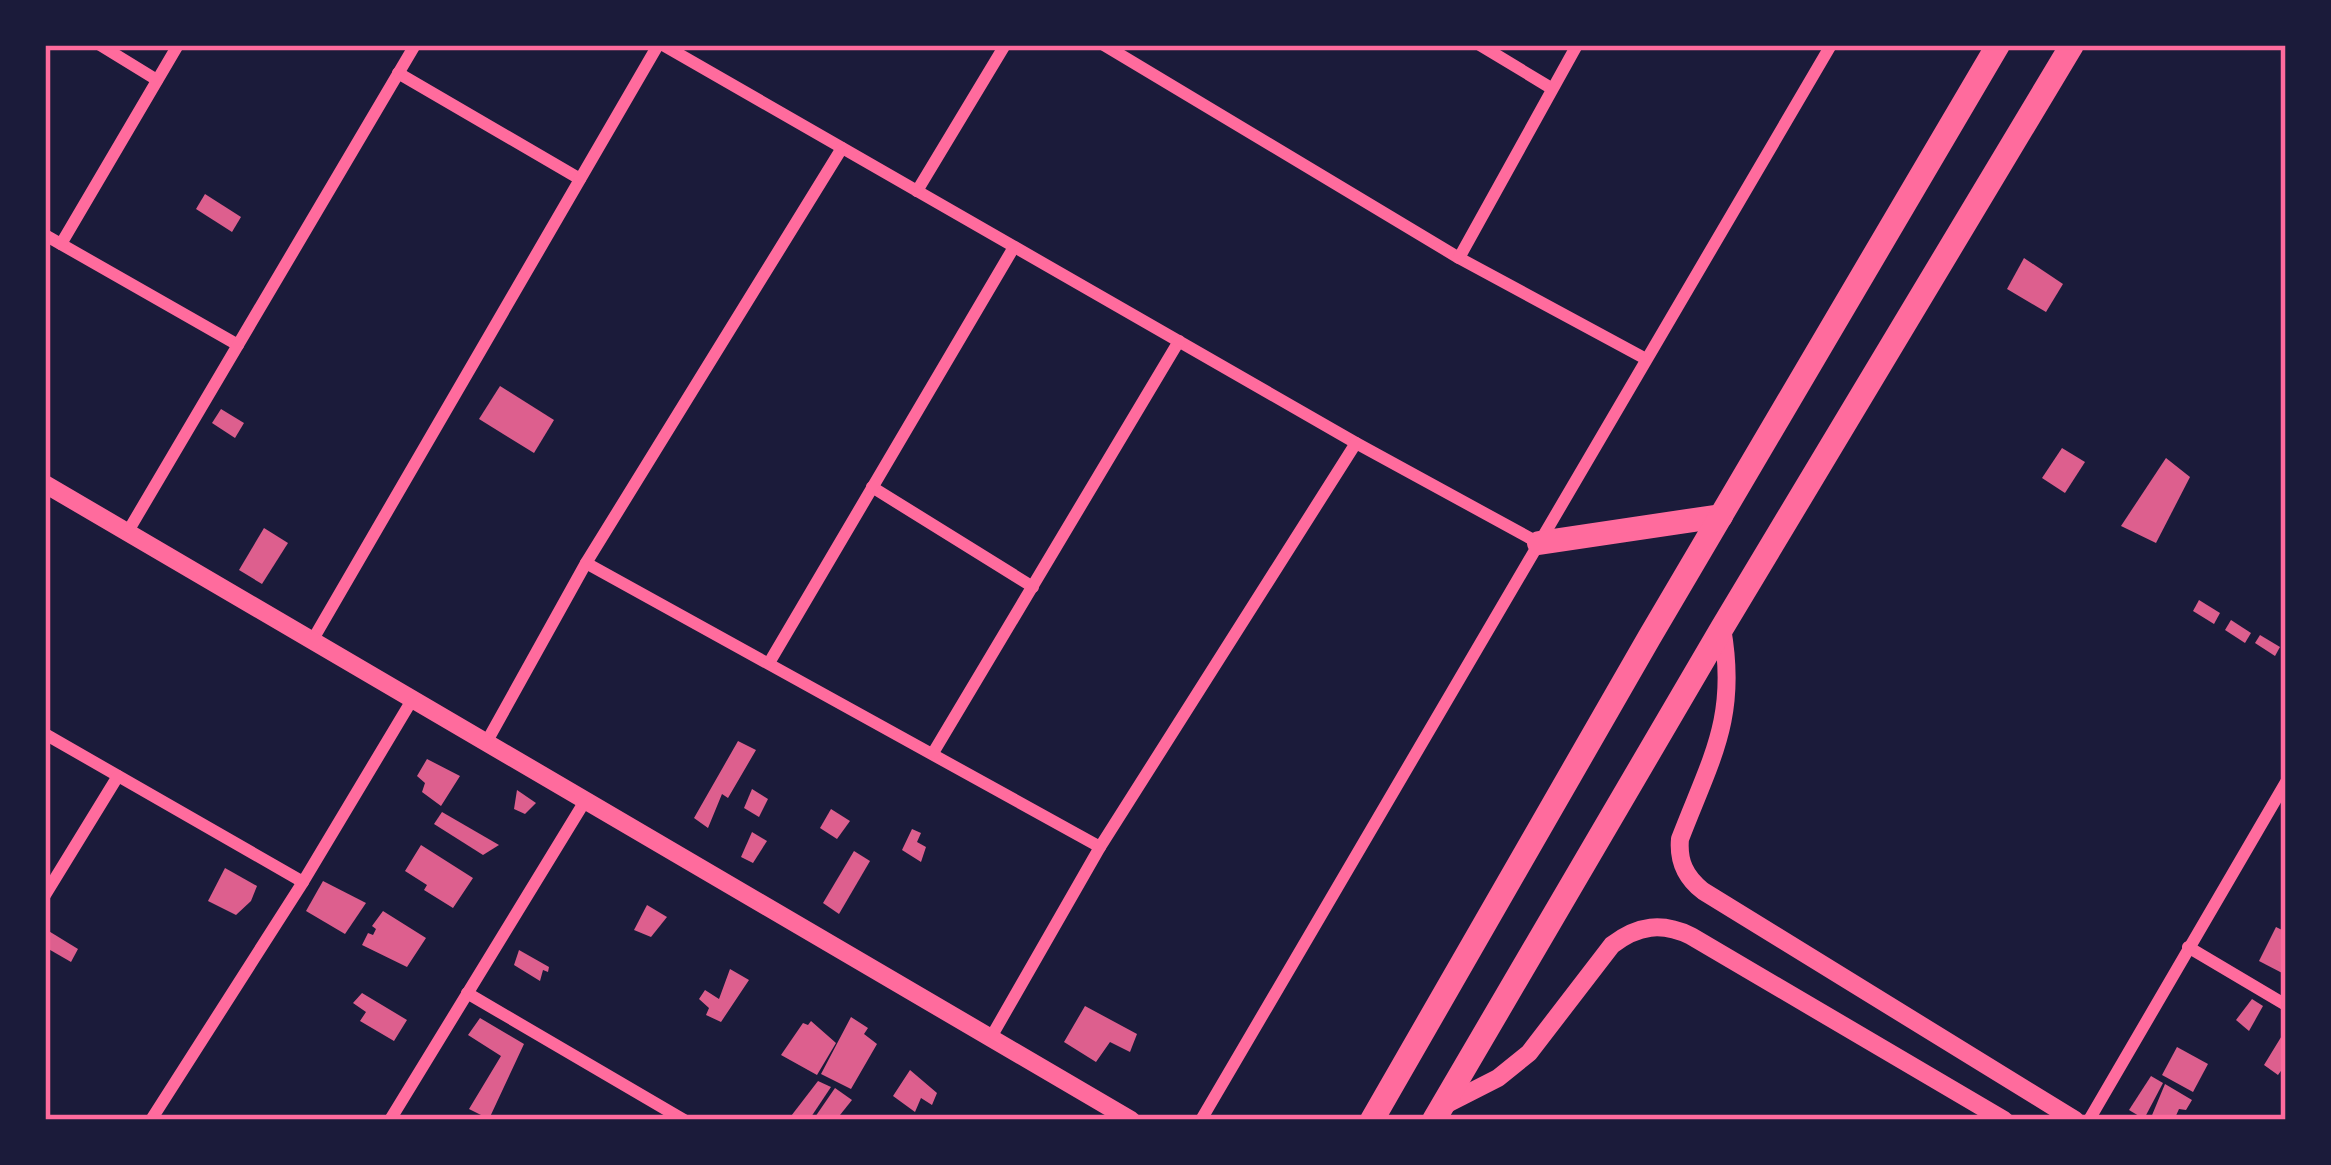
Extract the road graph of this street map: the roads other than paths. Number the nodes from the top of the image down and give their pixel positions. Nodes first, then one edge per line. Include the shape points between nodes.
1 (100, 45) edge
2 (178, 45) edge
3 (415, 45) edge
4 (661, 45) edge
5 (1005, 45) edge
6 (1104, 45) edge
7 (1480, 45) edge
8 (1577, 45) edge
9 (1831, 45) edge
10 (1998, 45) edge
11 (2072, 45) edge
12 (398, 73) junction
13 (157, 80) junction
14 (1551, 88) junction
15 (842, 148) junction
16 (580, 179) junction
17 (917, 191) junction
18 (45, 235) edge
19 (61, 244) junction
20 (1014, 247) junction
21 (1459, 258) junction
22 (1179, 341) junction
23 (238, 345) junction
24 (1646, 358) junction
25 (1356, 443) junction
26 (45, 484) edge
27 (872, 488) junction
28 (1721, 516) junction
29 (128, 532) junction
30 (1539, 543) junction
31 (586, 563) junction
32 (1033, 587) junction
33 (1722, 628) junction
34 (312, 640) junction
35 (769, 663) junction
36 (412, 700) junction
37 (45, 734) edge
38 (486, 743) junction
39 (934, 753) junction
40 (118, 776) junction
41 (2286, 782) edge
42 (585, 801) junction
43 (1100, 848) junction
44 (303, 882) junction
45 (45, 896) edge
46 (2188, 947) junction
47 (467, 993) junction
48 (2286, 1005) edge
49 (990, 1039) junction
50 (1438, 1113) edge
51 (151, 1120) edge
52 (390, 1120) edge
53 (684, 1120) edge
54 (1131, 1120) edge
55 (1201, 1120) edge
56 (1372, 1120) edge
57 (2004, 1120) edge
58 (2075, 1120) edge
59 (2089, 1120) edge

1 - 13 street
2 - 13 street
3 - 12 street
4 - 15 street
4 - 16 street
5 - 17 street
6 - 21 street
7 - 14 street
8 - 14 street
9 - 24 street
10 - 28 highway
11 - 33 highway
12 - 16 street
12 - 23 street
13 - 19 street
14 - 21 street
15 - 17 street
15 - 31 street
16 - 34 street
17 - 20 street
18 - 19 street
19 - 23 street
20 - 22 street
20 - 27 street
21 - 24 street
22 - 25 street
22 - 32 street
23 - 29 street
24 - 30 street
25 - 30 street
25 - 43 street
26 - 29 street
27 - 32 street
27 - 35 street
28 - 30 highway
28 - 56 highway
29 - 34 street
30 - 55 street
31 - 35 street
31 - 38 street
32 - 39 street
33 - 50 highway
33 - 58 street via 1726,714 1680,839 1686,874
34 - 36 street
35 - 39 street
36 - 38 street
36 - 44 street
37 - 40 street
38 - 42 street
39 - 43 street
40 - 44 street
40 - 45 street
41 - 46 street
42 - 47 street
42 - 49 street
43 - 49 street
44 - 51 street
46 - 48 street
46 - 59 street
47 - 52 street
47 - 53 street
49 - 54 street
50 - 57 street via 1529,1053 1612,944 1659,926 1691,937

